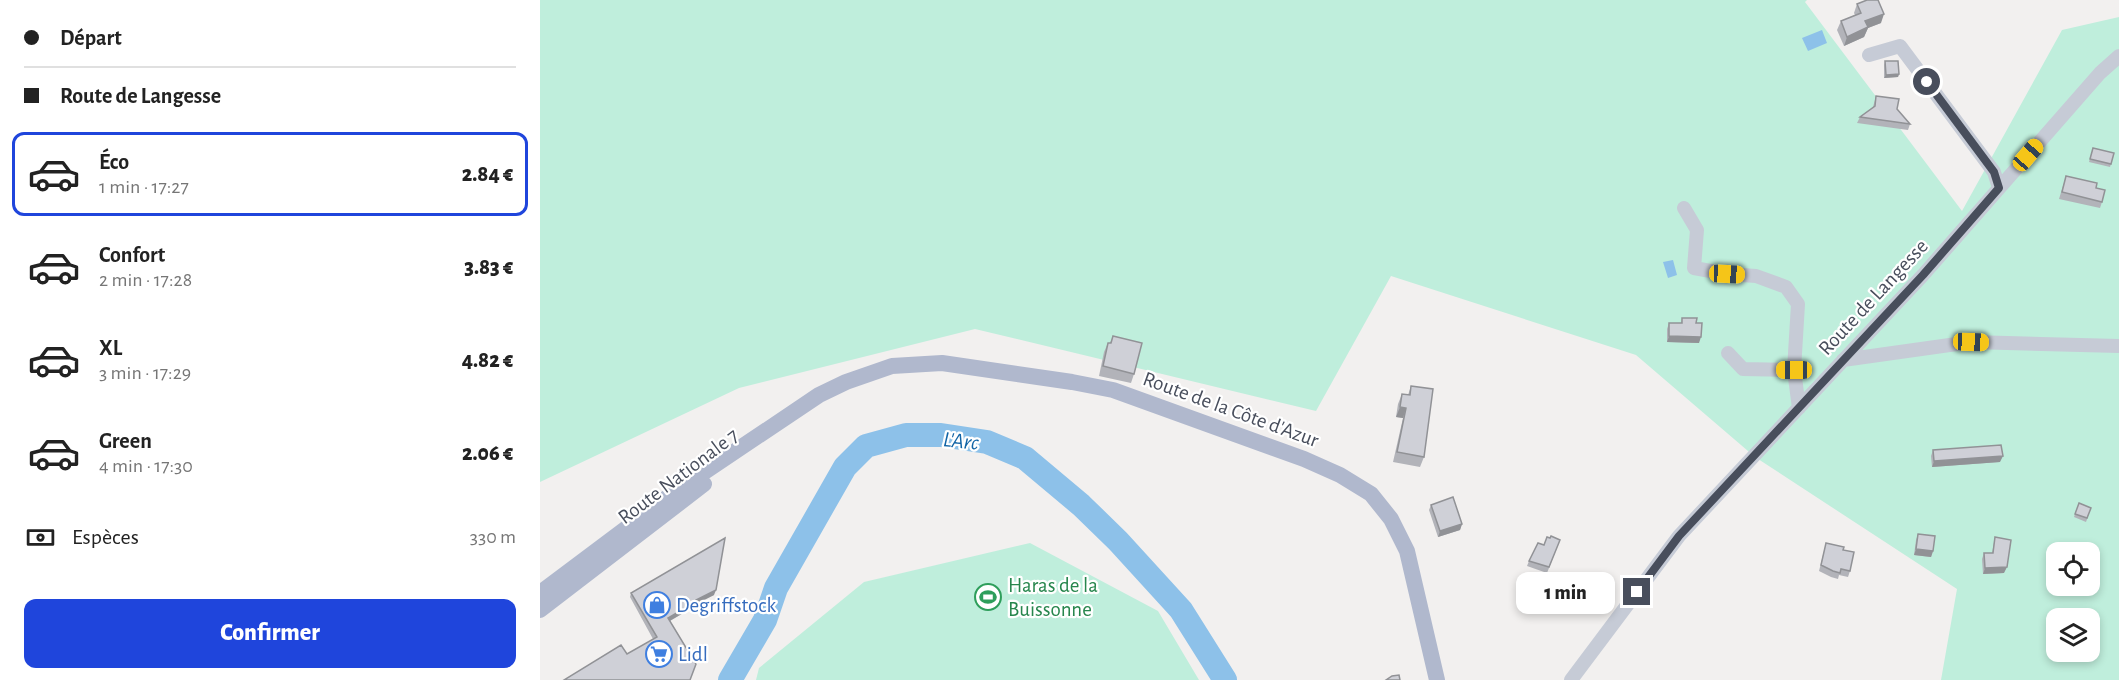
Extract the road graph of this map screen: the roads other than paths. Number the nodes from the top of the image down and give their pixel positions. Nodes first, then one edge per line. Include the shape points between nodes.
1 (1869, 55) dead end
2 (2119, 56) edge
3 (1999, 188) junction
4 (1684, 208) dead end
5 (2119, 346) edge
6 (1728, 353) dead end
7 (1843, 360) junction
8 (1794, 370) junction
9 (873, 372) joint
10 (846, 382) junction
11 (1799, 408) junction
12 (540, 593) edge
13 (540, 610) edge
14 (1437, 680) edge
15 (1571, 680) edge

1 - 3 street via 1900,46 1994,172
2 - 3 street, Route de Langesse
3 - 7 street, Route de Langesse
4 - 8 street via 1696,230 1694,268 1756,276 1786,287 1798,304
5 - 7 street via 1971,342
6 - 8 street via 1743,369
7 - 11 street, Route de Langesse
8 - 11 street
9 - 10 main road, Route Nationale 7
9 - 14 main road, Route de la Côte d'Azur via 892,366 942,363 1113,390 1268,444 1340,475 1371,495 1391,519 1407,551
10 - 12 main road, Route Nationale 7 via 819,395 676,491
10 - 13 main road, Route Nationale 7 via 732,463
11 - 15 street, Route de Langesse via 1679,536

